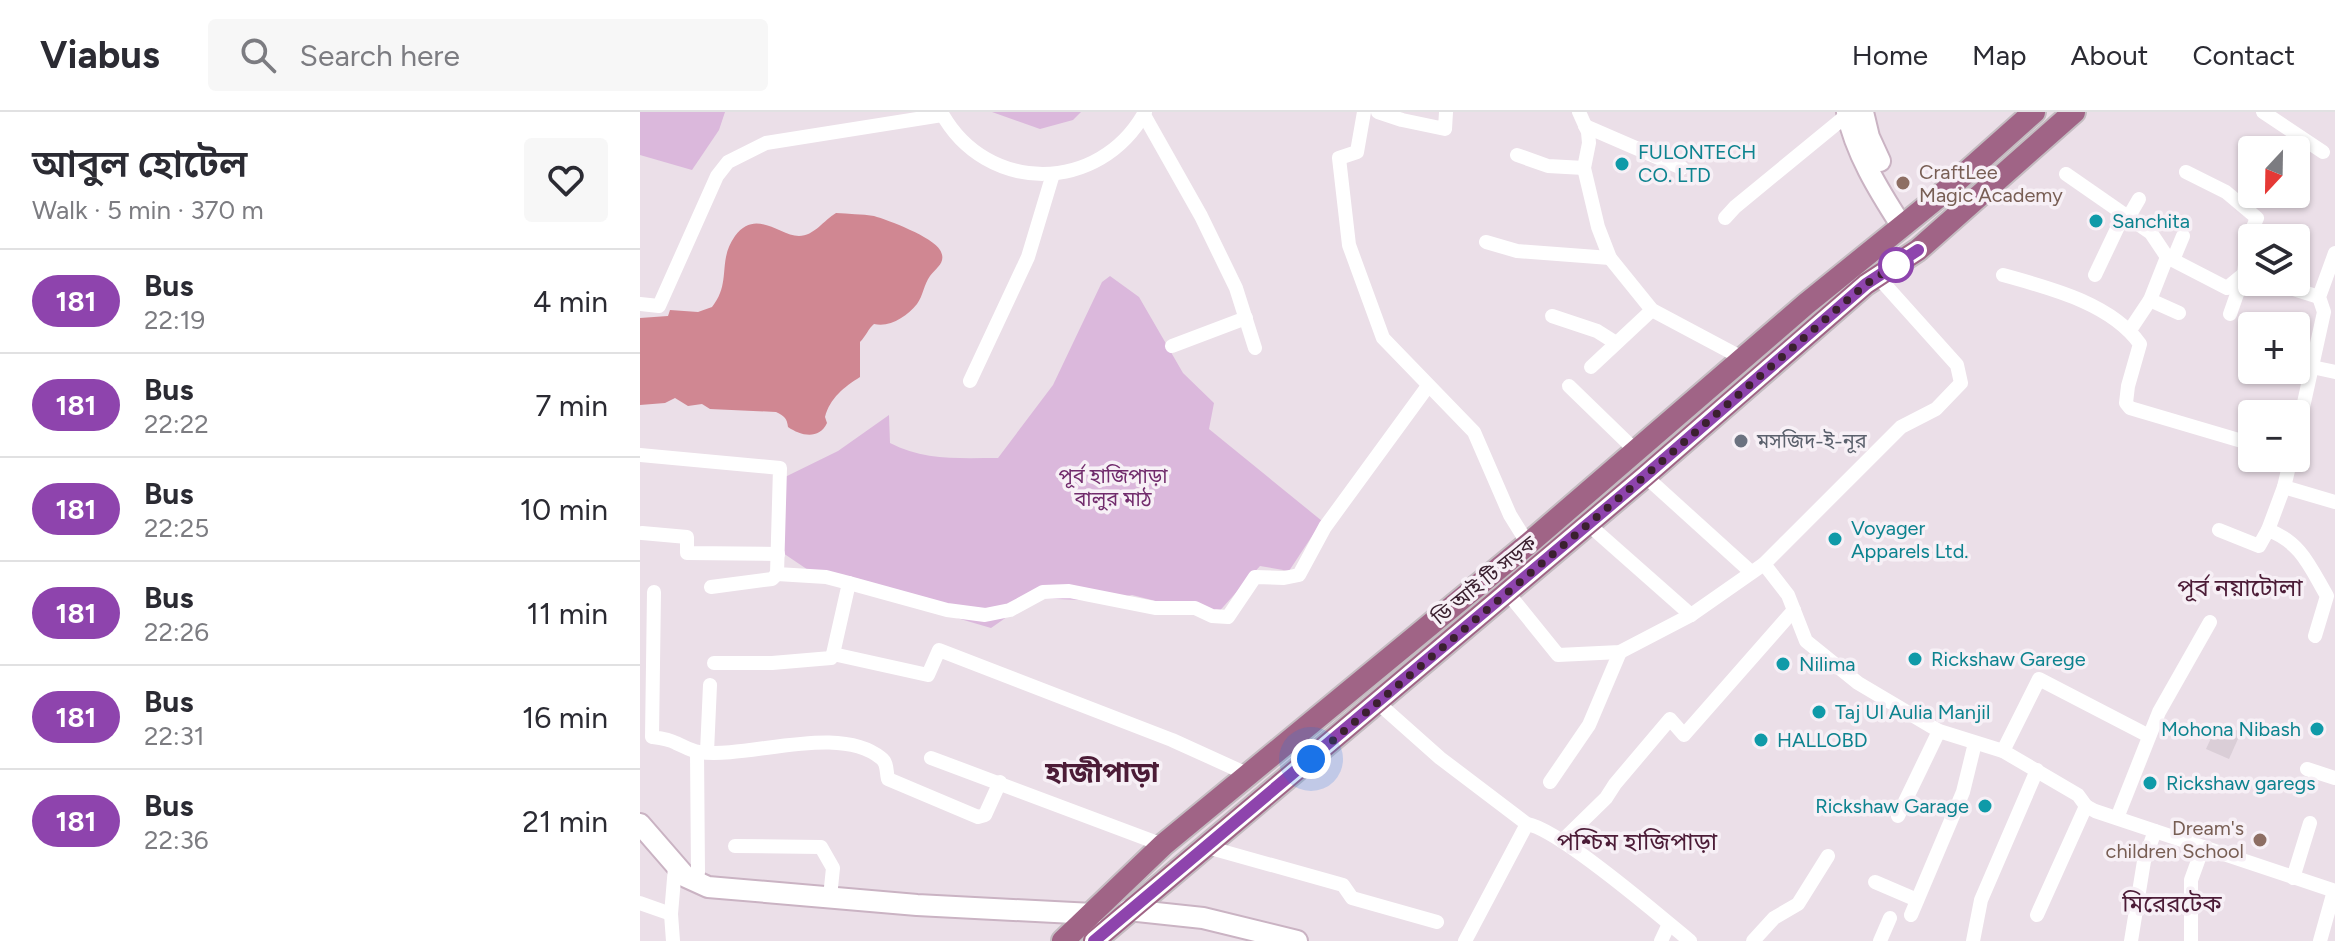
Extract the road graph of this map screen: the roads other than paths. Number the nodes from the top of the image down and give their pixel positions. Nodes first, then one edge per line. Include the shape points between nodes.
1 (1364, 112) edge
2 (1378, 112) edge
3 (1446, 112) edge
4 (2034, 112) edge
5 (2074, 112) edge
6 (2263, 112) edge
7 (942, 113) edge
8 (1144, 113) edge
9 (1852, 113) edge
10 (1582, 119) edge
11 (2323, 152) dead end
12 (1517, 155) dead end
13 (1584, 168) junction
14 (1682, 168) dead end
15 (2186, 172) dead end
16 (1053, 174) junction
17 (2066, 174) dead end
18 (2139, 199) dead end
19 (2126, 216) junction
20 (1725, 218) dead end
21 (1909, 220) junction
22 (2254, 224) edge
23 (2183, 236) dead end
24 (1486, 242) dead end
25 (1918, 250) junction
26 (2335, 253) edge
27 (1610, 258) junction
28 (2170, 258) junction
29 (2003, 275) dead end
30 (2095, 275) dead end
31 (1878, 277) junction
32 (2238, 281) edge
33 (2310, 294) edge
34 (2238, 296) edge
35 (2319, 297) junction
36 (2150, 300) junction
37 (640, 304) edge
38 (1652, 310) junction
39 (2179, 313) dead end
40 (2230, 314) dead end
41 (1552, 316) dead end
42 (1246, 318) junction
43 (2130, 330) junction
44 (1616, 343) junction
45 (1172, 346) dead end
46 (1255, 348) dead end
47 (1744, 359) junction
48 (1591, 367) dead end
49 (2312, 367) junction
50 (2335, 372) edge
51 (970, 381) dead end
52 (1428, 386) junction
53 (1569, 386) dead end
54 (2305, 400) edge
55 (2238, 440) edge
56 (1636, 451) junction
57 (640, 455) edge
58 (2288, 472) edge
59 (1645, 476) junction
60 (2284, 487) junction
61 (2335, 502) edge
62 (1588, 524) junction
63 (2219, 530) dead end
64 (2268, 530) junction
65 (642, 533) dead end
66 (1528, 544) junction
67 (778, 554) junction
68 (1764, 564) junction
69 (1751, 572) junction
70 (777, 574) junction
71 (849, 583) junction
72 (711, 587) dead end
73 (654, 592) dead end
74 (1507, 592) junction
75 (2331, 601) edge
76 (1794, 610) junction
77 (1691, 615) junction
78 (2210, 622) dead end
79 (2315, 636) dead end
80 (1620, 652) junction
81 (833, 654) junction
82 (714, 663) dead end
83 (710, 685) dead end
84 (1377, 702) junction
85 (1939, 731) junction
86 (2149, 736) junction
87 (1975, 743) junction
88 (2003, 751) junction
89 (702, 752) junction
90 (931, 758) dead end
91 (2307, 769) dead end
92 (2037, 770) junction
93 (1247, 774) junction
94 (2335, 778) edge
95 (1000, 782) junction
96 (1550, 782) dead end
97 (2086, 806) junction
98 (1898, 816) dead end
99 (2117, 818) junction
100 (2310, 823) dead end
101 (640, 824) edge
102 (1527, 824) junction
103 (2155, 831) junction
104 (1562, 841) junction
105 (1163, 845) junction
106 (735, 846) dead end
107 (1207, 847) junction
108 (2203, 847) junction
109 (1828, 856) dead end
110 (675, 867) junction
111 (2293, 878) junction
112 (1875, 882) dead end
113 (696, 883) junction
114 (2335, 891) edge
115 (830, 897) junction
116 (1917, 900) junction
117 (640, 903) edge
118 (1128, 910) junction
119 (671, 914) junction
120 (1093, 914) junction
121 (1911, 915) dead end
122 (2037, 915) dead end
123 (1890, 918) dead end
124 (1437, 922) dead end
125 (1669, 924) junction
126 (673, 941) edge
127 (1063, 941) edge
128 (1094, 941) edge
129 (1297, 941) edge
130 (1465, 941) edge
131 (1661, 941) edge
132 (1690, 941) edge
133 (1753, 941) edge
134 (1880, 941) edge
135 (1973, 941) edge
136 (2131, 941) edge
137 (2191, 941) edge
138 (2320, 941) edge

1 - 52 street via 1357,152 1339,158 1349,245 1383,338
2 - 3 street via 1445,129
4 - 21 main road, ডি আই টি সড়ক
5 - 25 main road, ডি আই টি সড়ক
6 - 11 street
7 - 16 street via 977,154 1026,174
7 - 37 street via 766,143 728,162 659,306
8 - 16 street via 1106,156
8 - 42 street via 1201,216
9 - 20 street
9 - 21 street via 1909,209
10 - 13 street via 1589,143
10 - 14 street
12 - 13 street via 1548,166
13 - 27 street
15 - 22 street via 2226,192 2257,218
16 - 51 street via 1028,257
17 - 19 street
18 - 19 street
19 - 28 street via 2151,233
19 - 30 street
21 - 25 main road
21 - 47 main road, ডি আই টি সড়ক
23 - 28 street
24 - 27 street via 1517,251
25 - 31 main road, ডি আই টি সড়ক
26 - 35 street
27 - 38 street
28 - 32 street via 2227,288
28 - 36 street
29 - 43 street via 2062,291
31 - 59 main road, ডি আই টি সড়ক
31 - 68 street via 1957,365 1961,383 1936,409 1901,427
33 - 35 street
34 - 40 street
35 - 49 street via 2324,312
36 - 39 street
36 - 43 street
38 - 44 street
38 - 47 street
41 - 44 street
42 - 45 street
42 - 46 street
43 - 55 street via 2140,344 2128,386 2130,408
44 - 48 street
47 - 56 main road, ডি আই টি সড়ক
49 - 50 street
49 - 54 street
52 - 66 street via 1474,432
52 - 71 street via 1325,527 1299,575 1255,577 1228,617 1069,591 1043,592 1000,614 985,615
53 - 56 street
56 - 66 main road, ডি আই টি সড়ক
57 - 67 street via 780,468
58 - 60 street
59 - 62 main road, ডি আই টি সড়ক
59 - 69 street
60 - 61 street
60 - 64 street
62 - 74 main road, ডি আই টি সড়ক
62 - 77 street
63 - 64 street via 2259,546
64 - 75 street via 2298,547
65 - 67 street via 687,537 687,553
66 - 93 main road, ডি আই টি সড়ক
67 - 70 street
68 - 69 street
68 - 76 street
69 - 77 street
70 - 71 street
70 - 72 street
71 - 81 street
73 - 89 street via 652,737
74 - 80 street via 1558,655
74 - 84 main road, ডি আই টি সড়ক
75 - 79 street
76 - 85 street via 1806,641 1858,683
76 - 104 street via 1684,735 1670,719 1606,798
77 - 80 street
78 - 86 street
80 - 96 street via 1589,725
81 - 82 street via 772,663
81 - 93 street via 928,675 939,650
83 - 89 street
84 - 102 street
84 - 107 main road, ডি আই টি সড়ক
85 - 87 street
85 - 98 street
86 - 88 street via 2039,679
86 - 99 street
87 - 88 street
87 - 116 street via 1963,792
88 - 92 street
89 - 95 street via 842,744 882,758 888,779 978,817 985,815
89 - 113 street
90 - 95 street
91 - 94 street
92 - 97 street via 2078,795
92 - 135 street via 1981,900
93 - 105 main road, ডি আই টি সড়ক
95 - 105 street
97 - 99 street
97 - 122 street
99 - 103 street
100 - 111 street
101 - 110 street
102 - 104 street
102 - 130 street
103 - 108 street
103 - 136 street via 2144,861
104 - 125 street
105 - 120 main road, ডি আই টি সড়ক
106 - 115 street via 821,847 833,868
107 - 118 main road, ডি আই টি সড়ক
107 - 124 street via 1343,885 1352,898
108 - 111 street
108 - 137 street via 2191,880
109 - 133 street via 1798,904 1774,918
110 - 113 street
110 - 119 street
111 - 114 street
112 - 116 street
113 - 115 street
114 - 138 street
115 - 120 street
116 - 121 street
117 - 119 street
118 - 128 main road, ডি আই টি সড়ক
118 - 129 street via 1203,918
119 - 126 street
120 - 127 main road, ডি আই টি সড়ক
123 - 134 street
125 - 131 street
125 - 132 street

